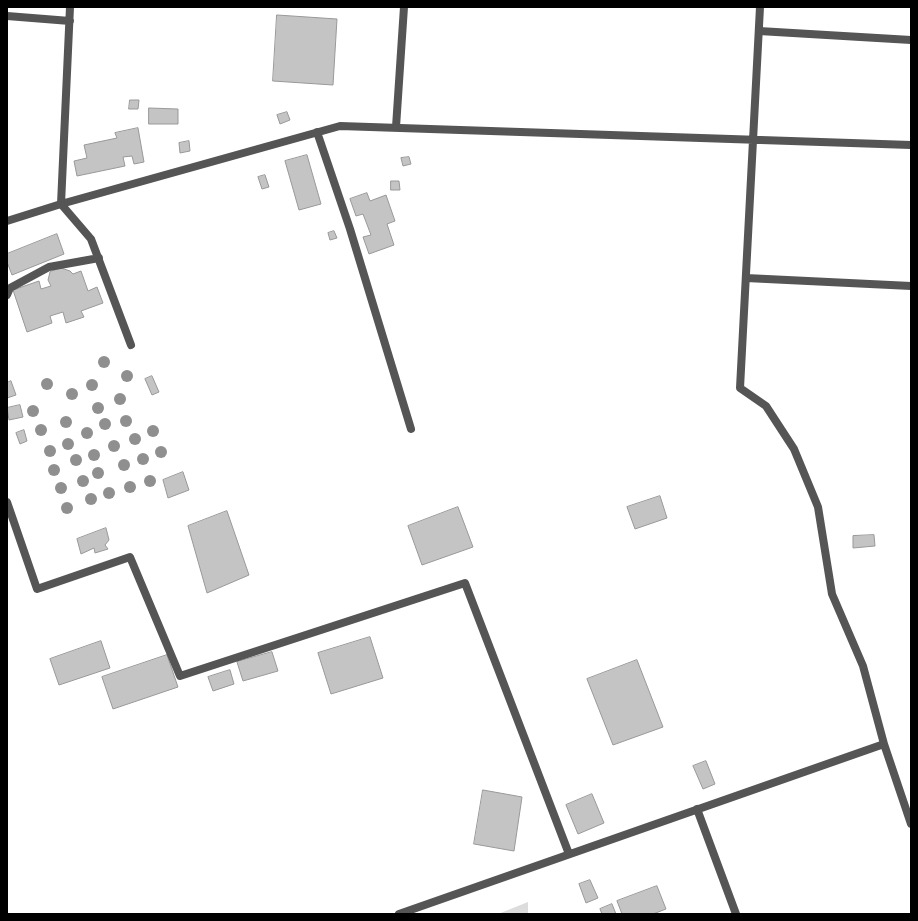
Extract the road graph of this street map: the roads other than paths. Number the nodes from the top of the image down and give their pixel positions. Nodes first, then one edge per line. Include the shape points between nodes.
1 (70, 7) edge
2 (404, 7) edge
3 (760, 7) edge
4 (7, 16) edge
5 (70, 21) junction
6 (759, 31) junction
7 (911, 40) edge
8 (396, 128) junction
9 (317, 132) junction
10 (753, 140) junction
11 (911, 145) edge
12 (61, 204) junction
13 (7, 221) edge
14 (99, 258) junction
15 (746, 278) junction
16 (911, 286) edge
17 (7, 294) edge
18 (131, 345) dead end
19 (411, 428) dead end
20 (7, 502) edge
21 (884, 744) junction
22 (697, 809) junction
23 (911, 824) edge
24 (568, 854) junction
25 (399, 914) edge
26 (736, 914) edge

1 - 5 street
2 - 8 street
3 - 6 street
4 - 5 street
5 - 12 street
6 - 7 street
6 - 10 street
8 - 9 street via 340,126
8 - 10 street
9 - 12 street
9 - 19 street via 350,229
10 - 11 street
10 - 15 street
12 - 13 street
12 - 14 street via 91,239
14 - 17 street via 49,267 10,288
14 - 18 street
15 - 16 street
15 - 21 street via 740,388 766,406 794,449 818,507 832,594 863,666
20 - 24 street via 37,589 130,557 180,676 465,583
21 - 22 street
21 - 23 street
22 - 24 street
22 - 26 street
24 - 25 street

